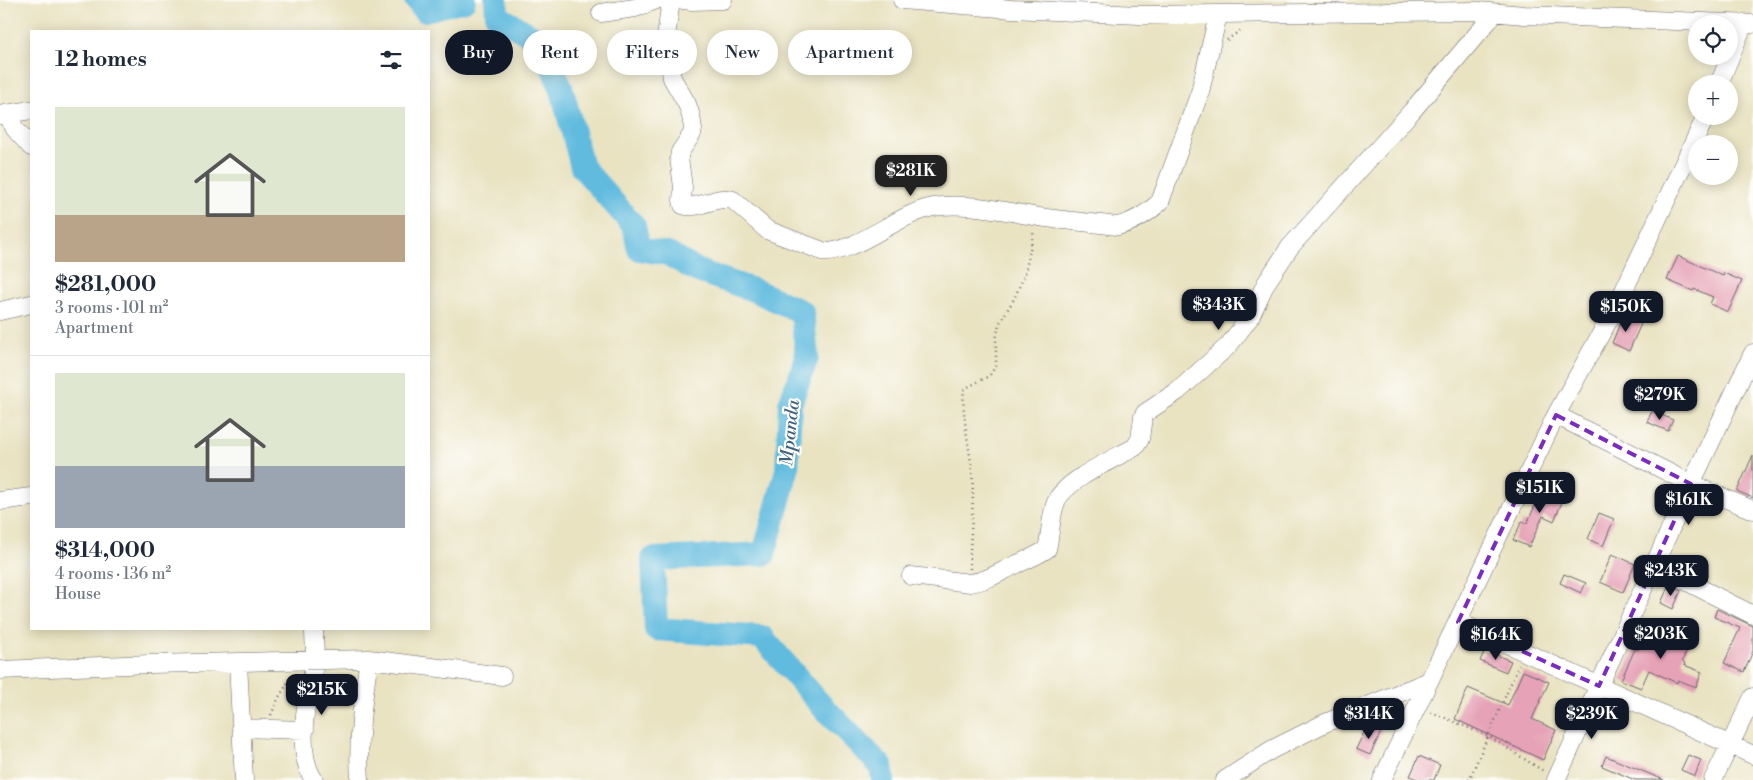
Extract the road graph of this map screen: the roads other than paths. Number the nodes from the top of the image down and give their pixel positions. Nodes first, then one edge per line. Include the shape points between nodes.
1 (656, 0) edge
2 (671, 0) edge
3 (683, 0) edge
4 (723, 0) edge
5 (902, 0) edge
6 (1484, 8) edge
7 (600, 13) dead end
8 (1218, 15) junction
9 (1749, 24) edge
10 (1724, 75) edge
11 (30, 110) edge
12 (3, 114) edge
13 (1702, 125) edge
14 (30, 146) edge
15 (30, 304) edge
16 (0, 310) edge
17 (1753, 353) edge
18 (1556, 415) junction
19 (1691, 484) junction
20 (30, 497) edge
21 (0, 501) edge
22 (1753, 510) edge
23 (1654, 565) junction
24 (910, 576) dead end
25 (1753, 614) edge
26 (1458, 622) junction
27 (314, 630) edge
28 (369, 660) junction
29 (309, 661) junction
30 (238, 662) junction
31 (0, 670) edge
32 (502, 676) dead end
33 (1429, 681) junction
34 (1599, 686) junction
35 (1753, 697) edge
36 (241, 728) junction
37 (305, 730) junction
38 (1730, 745) junction
39 (1753, 755) edge
40 (244, 780) edge
41 (314, 780) edge
42 (360, 780) edge
43 (1225, 780) edge
44 (1382, 780) edge
45 (1556, 780) edge
46 (1713, 780) edge

1 - 7 street via 634,8
2 - 8 street via 666,37 672,78 692,116 693,129 679,158 684,187 682,200 686,206 729,198 767,230 825,252 834,252 908,215 931,208 964,206 1118,226 1147,214 1160,202 1200,92
3 - 4 street
5 - 8 street via 1110,14
6 - 8 street
6 - 9 street via 1524,15
6 - 24 street via 1412,111 1290,247 1266,282 1250,317 1229,345 1178,391 1145,413 1140,439 1135,447 1064,489 1052,512 1047,549 993,577 970,583
9 - 10 street
11 - 12 street
12 - 14 street
13 - 18 street via 1618,303
15 - 16 street
17 - 19 street
18 - 19 street
18 - 26 street
19 - 22 street
19 - 23 street
20 - 21 street
23 - 25 street
23 - 34 street
26 - 33 street
26 - 34 street
27 - 29 street
28 - 29 street
28 - 32 street
28 - 42 street via 359,743
29 - 30 street
29 - 37 street
30 - 31 street
30 - 36 street
33 - 43 street via 1325,723 1271,750
33 - 44 street
34 - 38 street
34 - 45 street
35 - 38 street
36 - 37 street
36 - 40 street
37 - 41 street via 306,759
38 - 39 street
38 - 46 street

